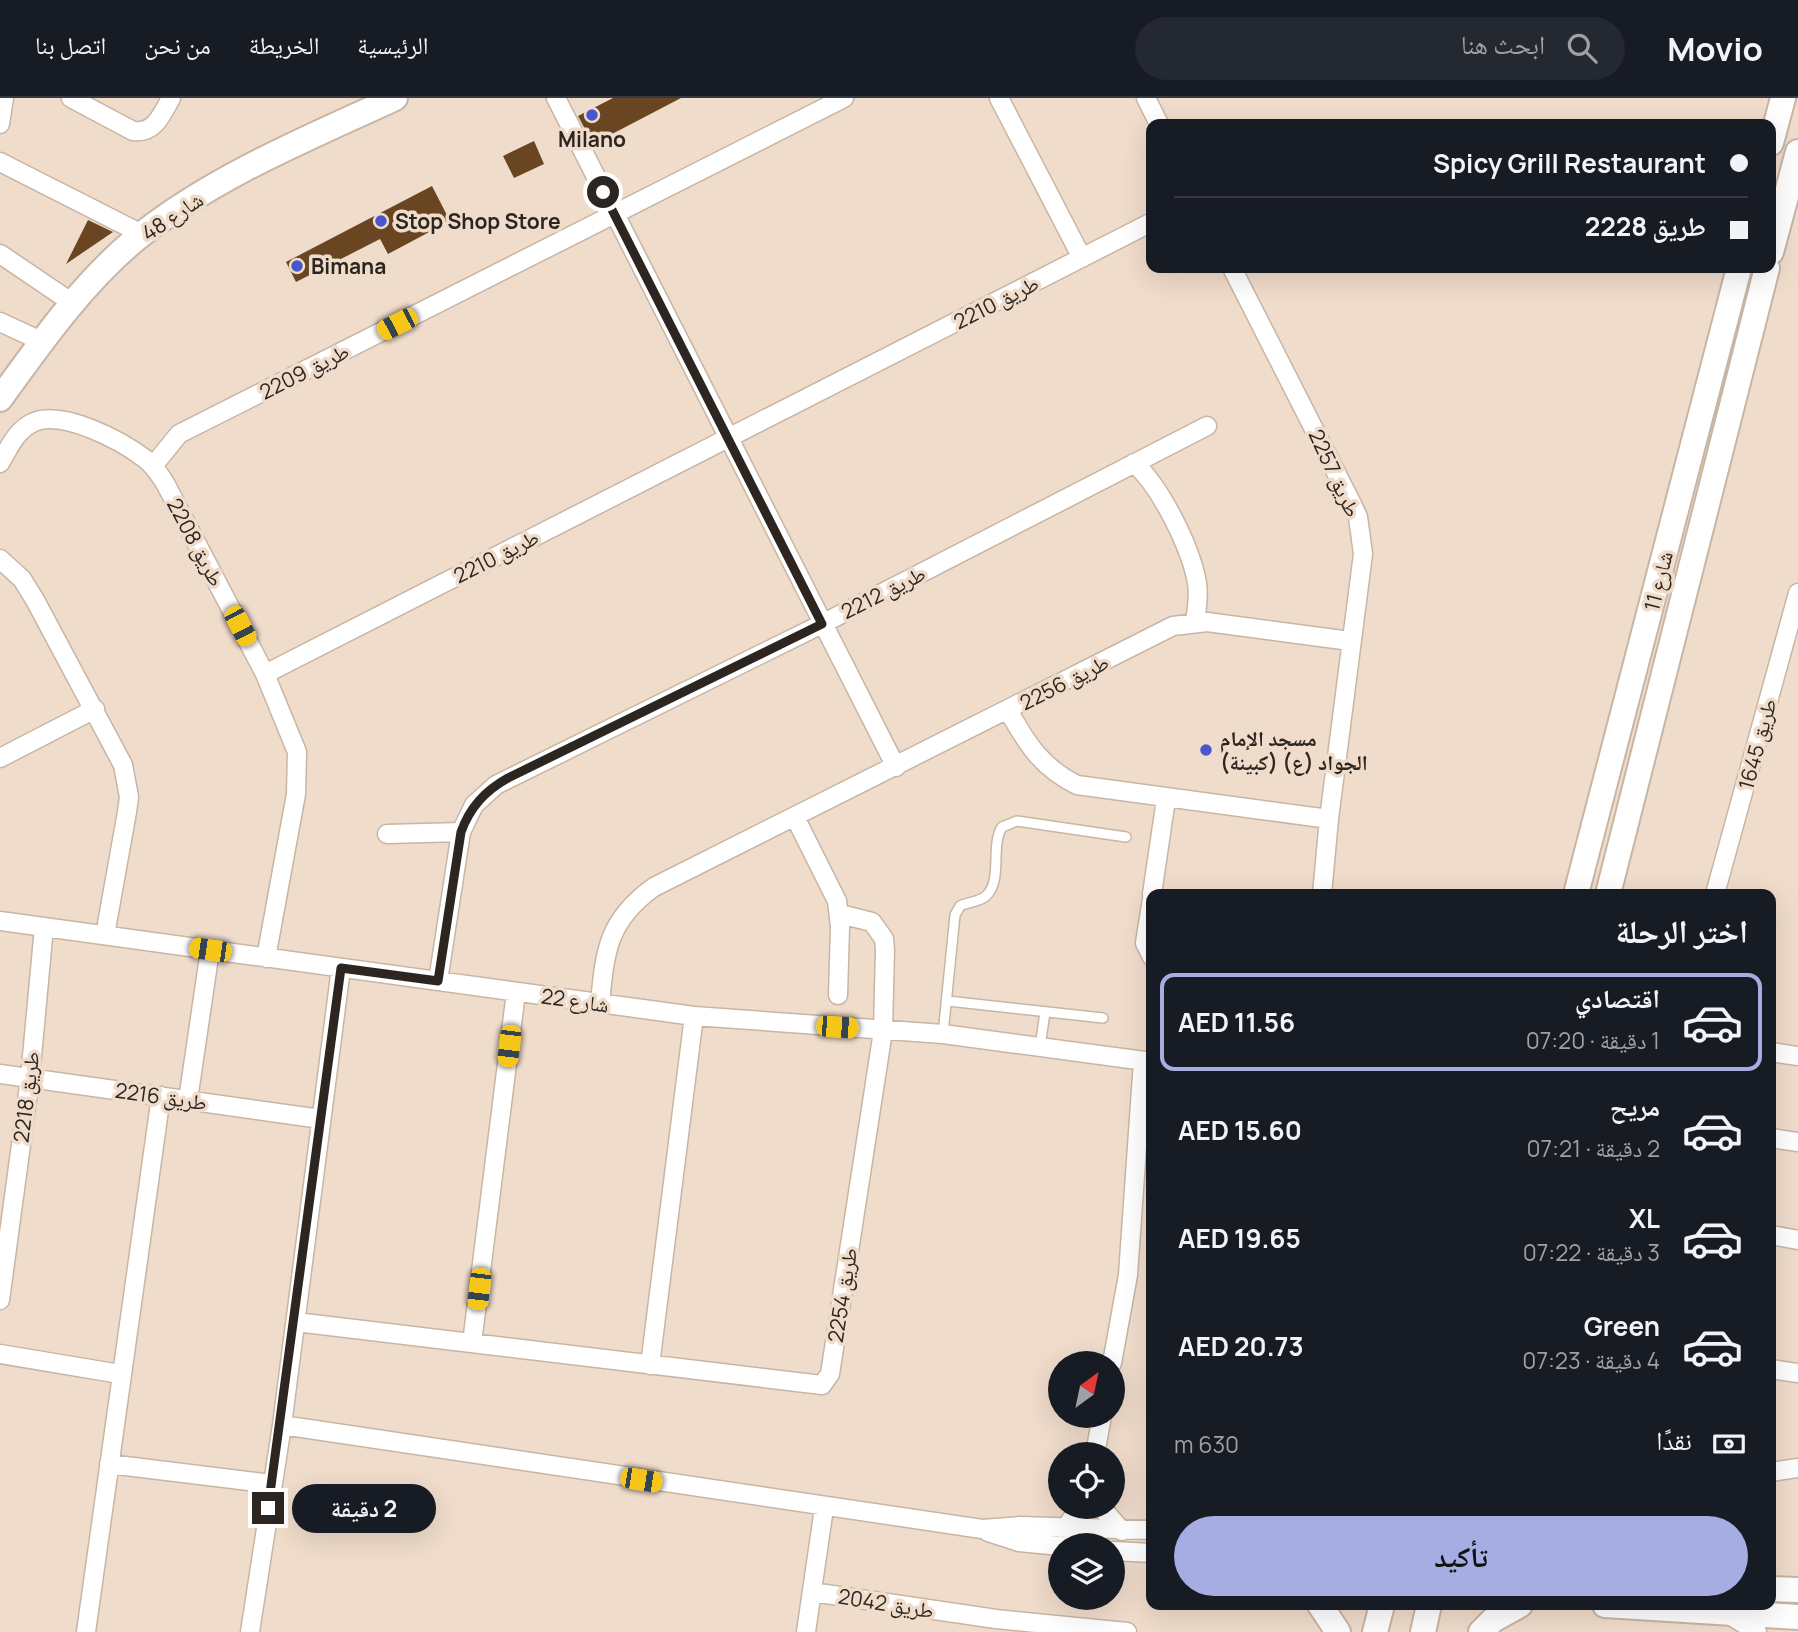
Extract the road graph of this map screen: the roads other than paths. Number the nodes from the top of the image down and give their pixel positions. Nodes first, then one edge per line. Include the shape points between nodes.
1 (71, 98) edge
2 (171, 98) edge
3 (395, 98) edge
4 (556, 98) edge
5 (844, 98) edge
6 (999, 98) edge
7 (1146, 98) edge
8 (1783, 98) edge
9 (1156, 119) edge
10 (1776, 124) edge
11 (1797, 158) edge
12 (0, 162) edge
13 (615, 214) junction
14 (1146, 225) edge
15 (142, 234) junction
16 (1776, 234) edge
17 (0, 254) edge
18 (1082, 258) junction
19 (1235, 273) edge
20 (1738, 273) edge
21 (1766, 273) edge
22 (74, 304) junction
23 (0, 323) edge
24 (43, 342) junction
25 (0, 399) edge
26 (1207, 426) dead end
27 (727, 438) junction
28 (0, 463) edge
29 (1134, 463) junction
30 (153, 466) junction
31 (0, 559) edge
32 (1798, 593) edge
33 (1195, 621) junction
34 (822, 624) junction
35 (1350, 641) junction
36 (265, 674) junction
37 (95, 709) junction
38 (1008, 710) junction
39 (0, 758) edge
40 (896, 766) junction
41 (1166, 799) junction
42 (795, 817) junction
43 (1329, 819) junction
44 (461, 832) junction
45 (387, 834) dead end
46 (1126, 837) dead end
47 (1153, 889) edge
48 (1322, 889) edge
49 (1577, 889) edge
50 (1609, 889) edge
51 (1716, 889) edge
52 (840, 914) junction
53 (0, 921) edge
54 (44, 927) junction
55 (105, 935) junction
56 (210, 950) junction
57 (266, 958) junction
58 (341, 968) junction
59 (438, 981) junction
60 (516, 992) junction
61 (838, 995) dead end
62 (948, 1000) junction
63 (600, 1003) junction
64 (1045, 1012) junction
65 (694, 1016) junction
66 (1103, 1018) dead end
67 (883, 1031) junction
68 (943, 1034) junction
69 (1040, 1047) junction
70 (1776, 1053) edge
71 (1798, 1056) edge
72 (1146, 1062) edge
73 (1146, 1073) edge
74 (0, 1074) edge
75 (30, 1077) junction
76 (161, 1096) junction
77 (188, 1100) junction
78 (321, 1119) junction
79 (1776, 1139) edge
80 (1798, 1142) edge
81 (1776, 1236) edge
82 (1798, 1240) edge
83 (1, 1267) edge
84 (0, 1300) edge
85 (296, 1322) junction
86 (472, 1343) junction
87 (1114, 1351) edge
88 (0, 1354) edge
89 (650, 1365) junction
90 (1776, 1370) edge
91 (1798, 1373) edge
92 (120, 1374) junction
93 (282, 1425) junction
94 (108, 1464) junction
95 (1798, 1468) edge
96 (1776, 1471) edge
97 (272, 1483) junction
98 (824, 1508) junction
99 (1112, 1519) edge
100 (1146, 1530) edge
101 (1122, 1531) junction
102 (1105, 1533) edge
103 (1048, 1534) edge
104 (1125, 1552) edge
105 (1146, 1553) edge
106 (1776, 1589) edge
107 (1798, 1590) edge
108 (812, 1592) junction
109 (1324, 1610) edge
110 (1381, 1610) edge
111 (1428, 1610) edge
112 (1511, 1610) edge
113 (1673, 1610) edge
114 (1728, 1614) junction
115 (1798, 1617) edge
116 (995, 1626) edge
117 (86, 1632) edge
118 (250, 1632) edge
119 (806, 1632) edge
120 (1127, 1632) edge
121 (1338, 1632) edge
122 (1375, 1632) edge
123 (1423, 1632) edge
124 (1481, 1632) edge
125 (1758, 1632) edge

1 - 2 street via 142,132 154,126
3 - 15 street, شارع 48 via 262,162
4 - 13 street
5 - 13 street, طريق 2209
6 - 18 street
7 - 9 street
8 - 10 street
11 - 16 street
12 - 15 street
13 - 27 street
13 - 30 street, طريق 2209 via 179,434
14 - 18 street, طريق 2210
15 - 22 street, شارع 48
17 - 22 street
18 - 27 street, طريق 2210
19 - 35 street, طريق 2257 via 1358,517 1363,554
20 - 49 street, شارع 11
21 - 50 street, شارع 11
22 - 24 street, شارع 48
23 - 24 street
24 - 25 street, شارع 48
26 - 29 street, طريق 2212
27 - 34 street
27 - 36 street, طريق 2210
28 - 30 street, طريق 2208 via 21,430 45,419 59,419 92,430
29 - 33 street via 1156,488 1190,559 1198,586
29 - 34 street, طريق 2212
30 - 36 street, طريق 2208
31 - 37 street via 22,579
32 - 51 street, طريق 1645
33 - 35 street, طريق 2256
33 - 38 street, طريق 2256 via 1173,626
34 - 40 street
34 - 44 street, طريق 2212 via 496,785 474,805
35 - 43 street, طريق 2257
36 - 57 street, طريق 2208 via 293,735 298,772
37 - 39 street
37 - 55 street via 124,765 129,797
38 - 40 street, طريق 2256
38 - 41 street via 1032,751 1057,775 1077,785
40 - 42 street, طريق 2256
41 - 43 street
41 - 47 street
42 - 52 street
42 - 63 street, طريق 2256 via 635,900 610,937
43 - 48 street, طريق 2257
44 - 45 street
44 - 59 street, طريق 2212
46 - 62 lane via 1017,821 1002,827 991,889 982,899 960,906 955,915
52 - 61 street
52 - 67 street via 872,922 884,939
53 - 54 street, شارع 22
54 - 55 street, شارع 22
54 - 75 street, طريق 2218
55 - 56 street, شارع 22
56 - 57 street, شارع 22
56 - 77 street
57 - 58 street, شارع 22
58 - 59 street, شارع 22
58 - 78 street
59 - 60 street, شارع 22
60 - 63 street, شارع 22
60 - 86 street
62 - 64 lane
62 - 68 lane
63 - 65 street, شارع 22
64 - 66 lane
64 - 69 lane
65 - 67 street, شارع 22
65 - 89 street
67 - 68 street, شارع 22
67 - 89 street, طريق 2254 via 828,1380 815,1386
68 - 69 street, شارع 22
69 - 72 street, شارع 22
70 - 71 street
73 - 87 street via 1128,1275
74 - 75 street, طريق 2216
75 - 76 street, طريق 2216
75 - 83 street, طريق 2218
76 - 77 street, طريق 2216
76 - 92 street
77 - 78 street, طريق 2216
78 - 85 street
79 - 80 street
81 - 82 street
83 - 84 street, طريق 2218
85 - 86 street, طريق 2254
85 - 93 street
86 - 89 street, طريق 2254
88 - 92 street
90 - 91 street
92 - 94 street
93 - 97 street
93 - 98 street
94 - 97 street
94 - 117 street
95 - 96 street
97 - 118 street
98 - 103 street via 982,1529 1020,1526
98 - 108 street
99 - 101 street
100 - 101 street
101 - 102 street
104 - 105 street
106 - 107 street
108 - 116 street, طريق 2042
108 - 119 street
109 - 121 street
110 - 122 street
111 - 123 street
112 - 124 street
113 - 114 street
114 - 115 street
114 - 125 street
116 - 120 street, طريق 2042

